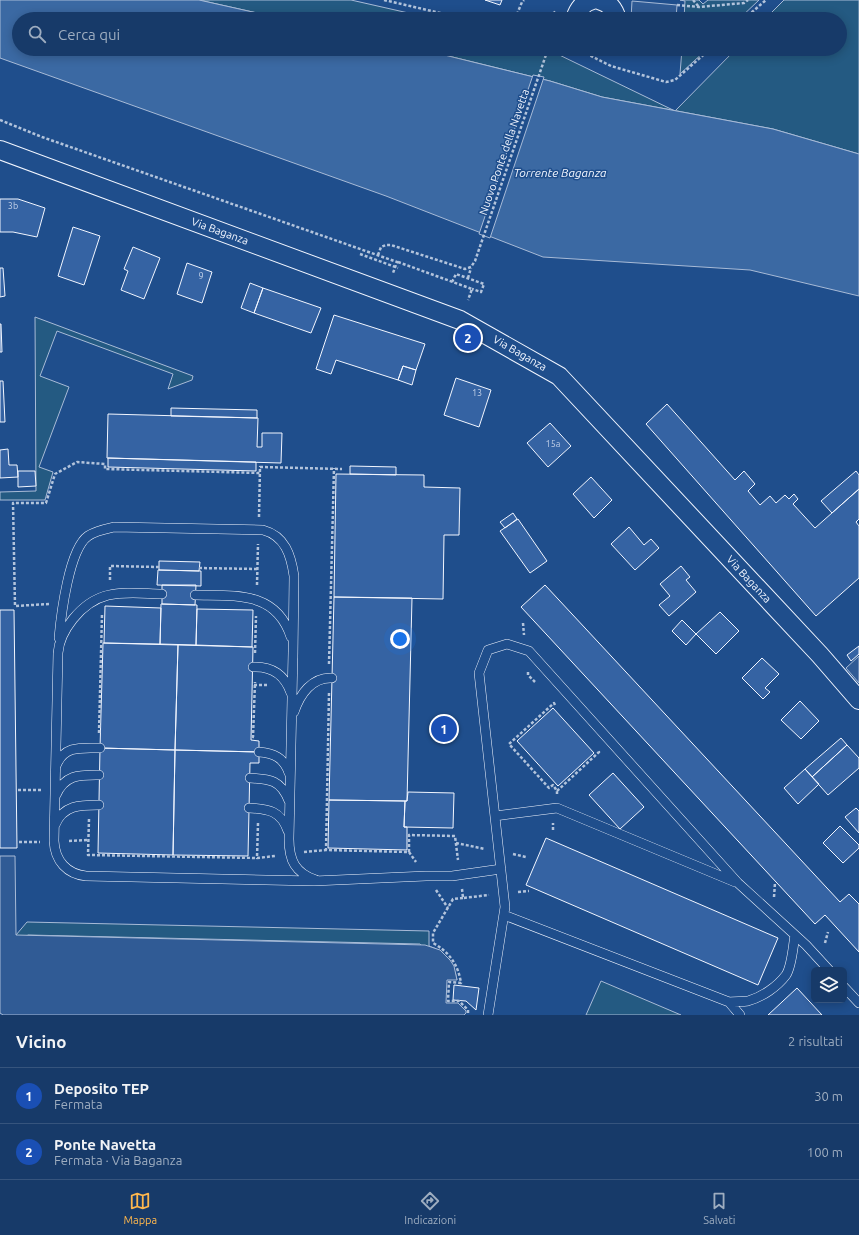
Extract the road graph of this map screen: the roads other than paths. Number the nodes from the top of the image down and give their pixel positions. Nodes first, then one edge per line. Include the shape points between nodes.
1 (593, 0) edge
2 (599, 0) edge
3 (578, 11) edge
4 (615, 12) edge
5 (0, 150) edge
6 (162, 594) dead end
7 (195, 595) dead end
8 (58, 653) junction
9 (293, 658) junction
10 (253, 666) dead end
11 (330, 678) road end
12 (859, 700) edge
13 (292, 702) junction
14 (292, 725) junction
15 (96, 748) road end
16 (259, 752) dead end
17 (55, 773) junction
18 (100, 775) dead end
19 (250, 778) dead end
20 (290, 782) junction
21 (54, 802) junction
22 (94, 805) road end
23 (249, 808) dead end
24 (290, 808) junction
25 (495, 816) junction
26 (54, 832) junction
27 (289, 839) junction
28 (501, 869) junction
29 (325, 881) junction
30 (738, 883) junction
31 (504, 915) junction
32 (795, 935) junction
33 (825, 967) edge
34 (847, 990) edge
35 (729, 1002) junction
36 (859, 1003) edge
37 (488, 1015) edge
38 (740, 1015) edge

1 - 3 street via 585,2
2 - 4 street via 611,6
5 - 12 street, Via Baganza via 460,320 559,376
6 - 8 lane via 110,594 90,603 66,628
7 - 9 lane via 240,596 272,607 288,628 293,644
8 - 9 lane via 63,603 75,553 86,536 114,527 263,530 272,532 282,540 292,563
8 - 17 lane
9 - 13 lane
10 - 13 lane via 267,668 280,674 292,694
11 - 14 lane via 318,679 306,691 296,707
13 - 14 lane
14 - 20 lane
15 - 17 lane via 73,749 66,752 56,765
16 - 20 lane via 273,754 284,763 290,775
17 - 21 lane
18 - 21 lane via 83,774 71,777 58,790
19 - 24 lane via 266,779 278,784 287,795
20 - 24 lane
21 - 26 lane
22 - 26 lane via 76,806 65,811 57,820
23 - 27 lane via 265,809 277,815 286,825
24 - 27 lane
25 - 28 lane
25 - 30 lane via 557,808
25 - 30 lane via 479,673 488,650 507,644 529,652
26 - 29 lane via 56,856 66,869 79,876
27 - 29 lane via 290,854 298,870 310,878
28 - 29 lane via 460,875
28 - 31 lane
30 - 32 lane
31 - 35 lane
31 - 37 lane
32 - 33 lane
32 - 35 lane via 786,974 768,993 747,1001
34 - 36 lane
35 - 38 lane

